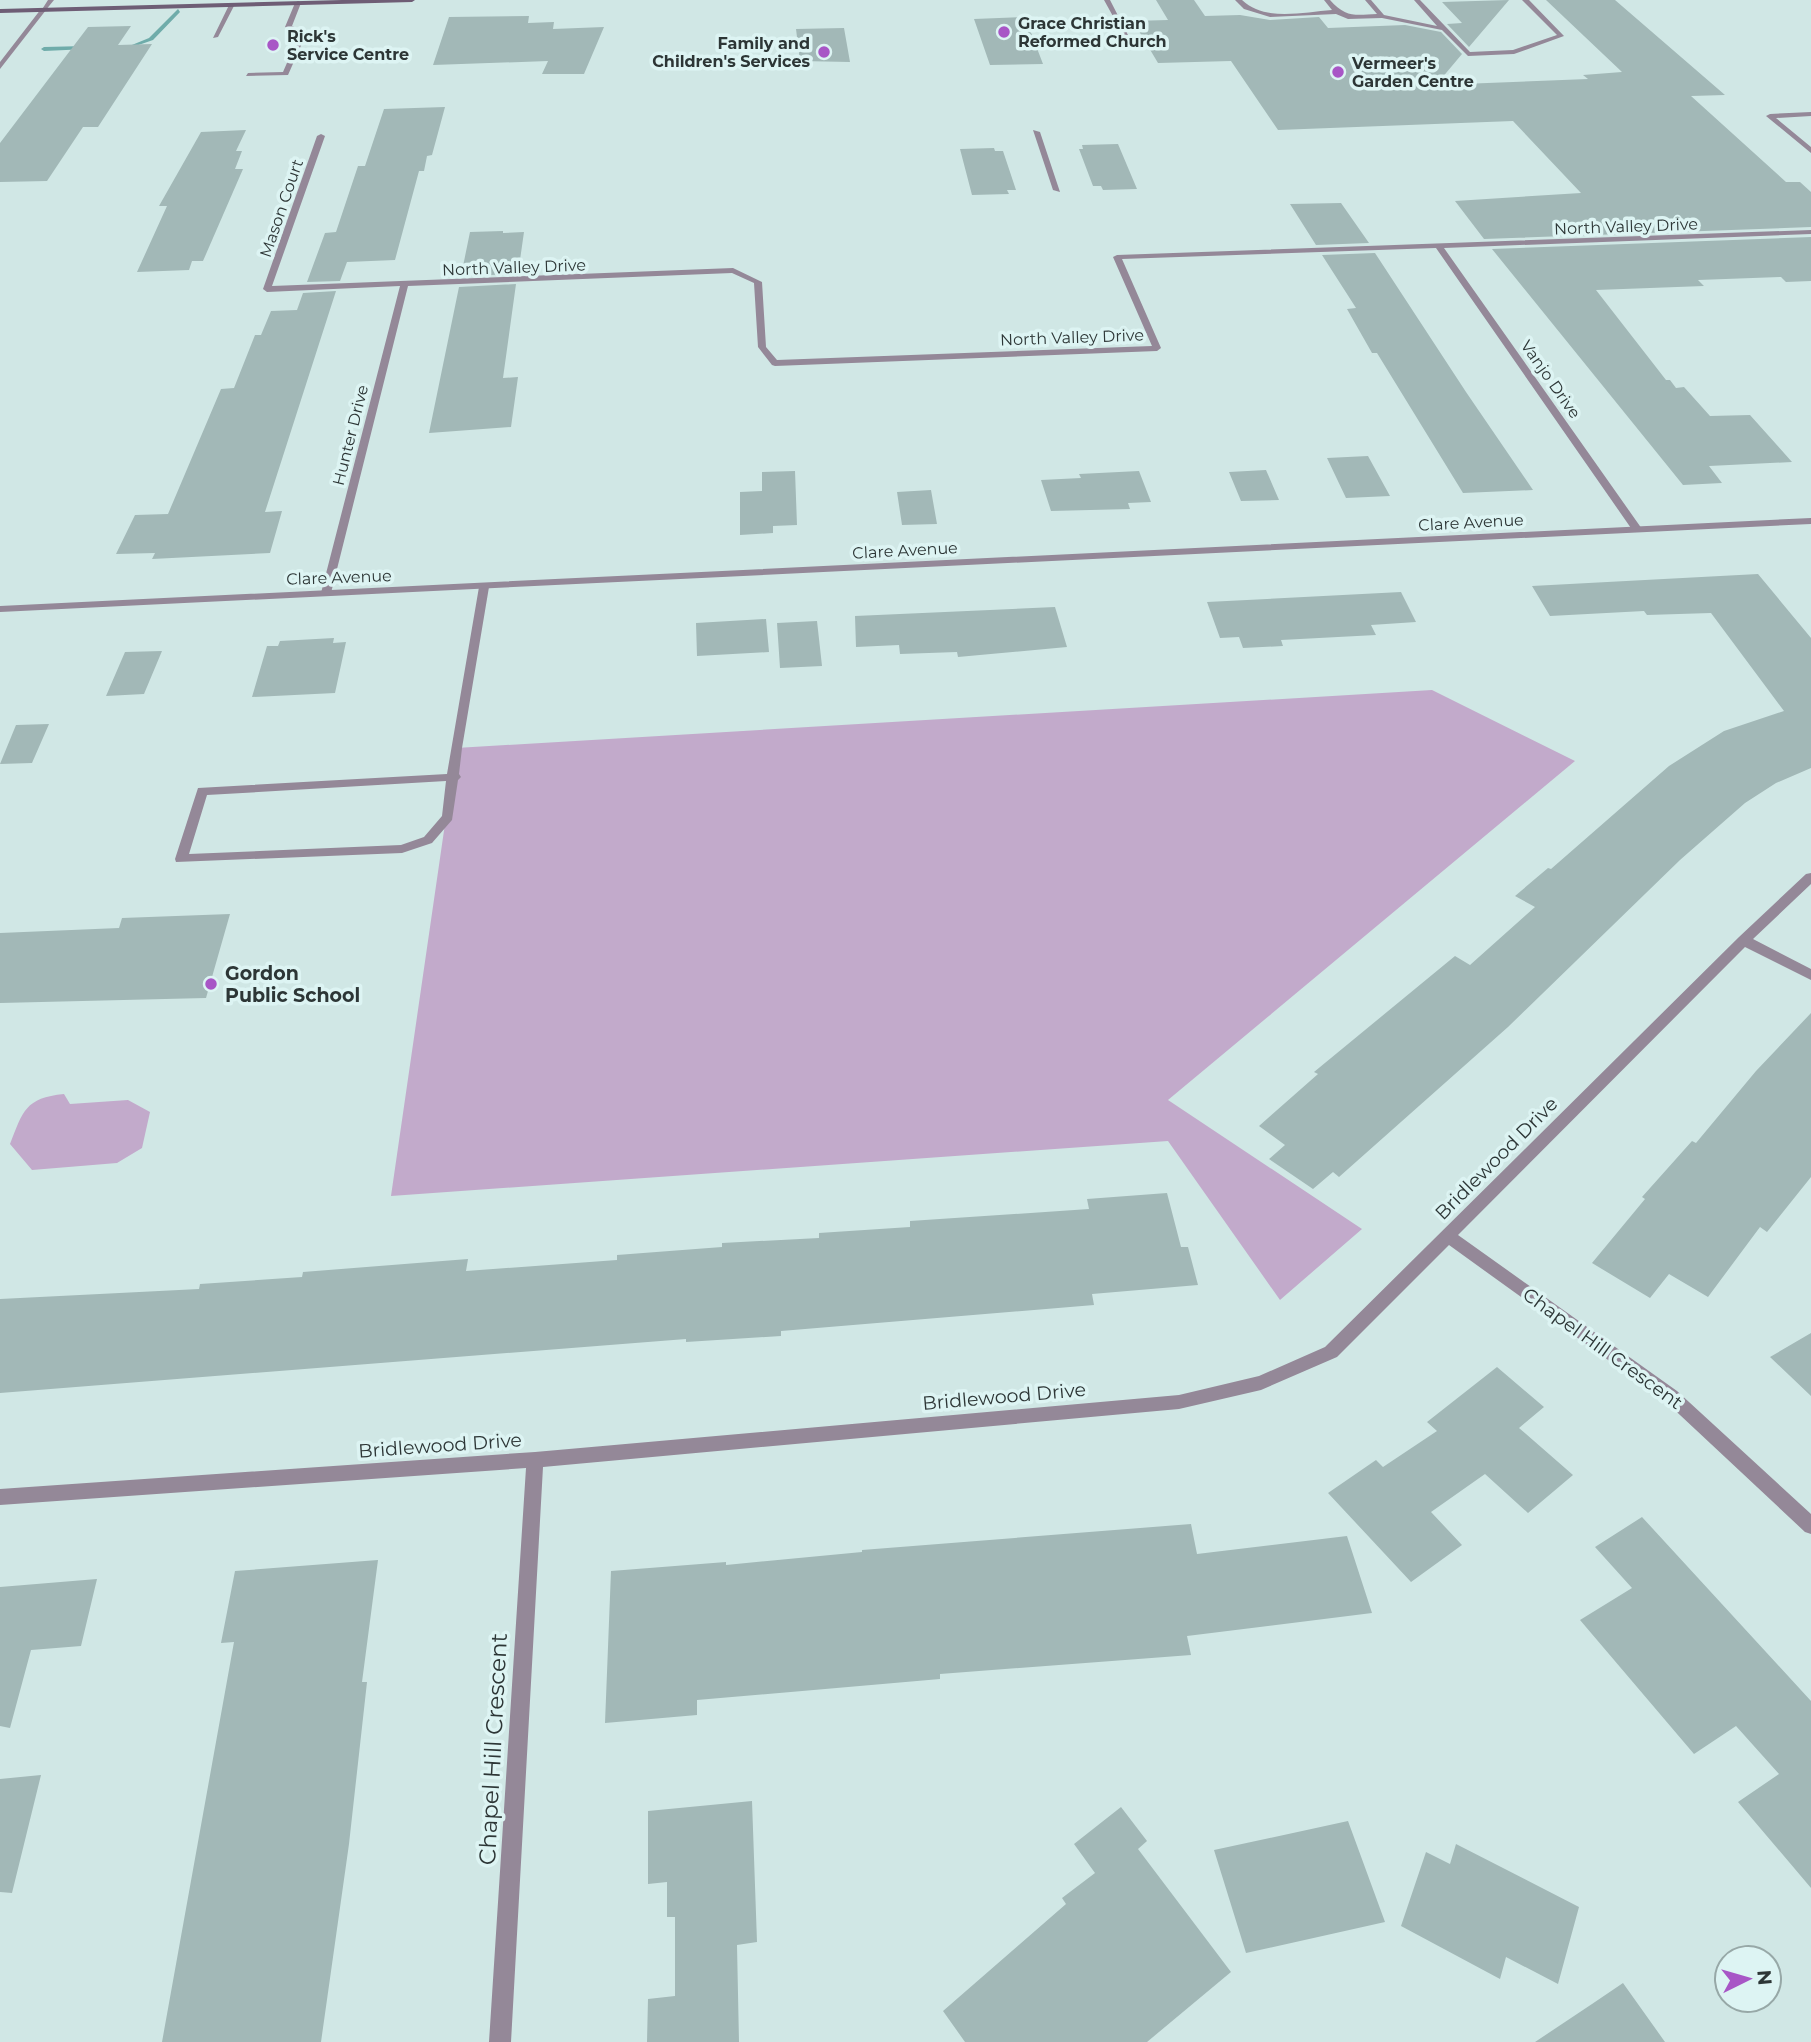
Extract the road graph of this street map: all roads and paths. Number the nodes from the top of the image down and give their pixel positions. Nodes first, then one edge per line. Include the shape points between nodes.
1 (51, 0) edge
2 (412, 0) edge
3 (1107, 0) edge
4 (1238, 0) edge
5 (1327, 0) edge
6 (1368, 0) edge
7 (1417, 0) edge
8 (1525, 0) edge
9 (298, 3) junction
10 (232, 4) junction
11 (43, 10) junction
12 (0, 11) edge
13 (1337, 12) junction
14 (1381, 16) junction
15 (1444, 29) junction
16 (215, 37) dead end
17 (1128, 38) dead end
18 (0, 66) edge
19 (248, 75) dead end
20 (1811, 114) edge
21 (1036, 132) dead end
22 (321, 136) dead end
23 (1811, 151) edge
24 (1057, 190) dead end
25 (1811, 232) edge
26 (1439, 247) junction
27 (404, 285) junction
28 (267, 289) joint
29 (1811, 521) edge
30 (1637, 529) junction
31 (484, 587) junction
32 (326, 593) junction
33 (0, 609) edge
34 (455, 777) junction
35 (1811, 877) edge
36 (1744, 940) junction
37 (1811, 975) edge
38 (1448, 1236) junction
39 (535, 1460) junction
40 (0, 1497) edge
41 (1811, 1526) edge
42 (500, 2042) edge

1 - 11 street
2 - 9 main road
3 - 17 street
4 - 13 street via 1244,9 1266,14
5 - 13 street
6 - 14 street
7 - 15 street
8 - 15 street via 1561,36 1514,52 1468,54
9 - 10 main road
9 - 19 street via 288,27 304,32 286,74
10 - 11 main road
10 - 16 street
11 - 12 main road
11 - 18 street
13 - 14 street via 1348,17
14 - 15 street
20 - 23 street via 1770,116
21 - 24 street
22 - 28 street, Mason Court
25 - 26 street, North Valley Drive
26 - 27 street, North Valley Drive via 1117,257 1157,348 787,363 775,363 761,347 758,282 733,270
26 - 30 street, Vanjo Drive
27 - 28 street, North Valley Drive
27 - 32 street, Hunter Drive
29 - 30 street, Clare Avenue
30 - 31 street, Clare Avenue
31 - 32 street, Clare Avenue
31 - 34 street
32 - 33 street, Clare Avenue
34 - 34 street via 448,817 428,839 402,849 181,859 202,791
35 - 36 street, Bridlewood Drive
36 - 37 street
36 - 38 street, Bridlewood Drive
38 - 39 street, Bridlewood Drive via 1331,1352 1261,1383 1220,1394 1179,1402
38 - 41 street, Chapel Hill Crescent via 1671,1396
39 - 40 street, Bridlewood Drive
39 - 42 street, Chapel Hill Crescent

